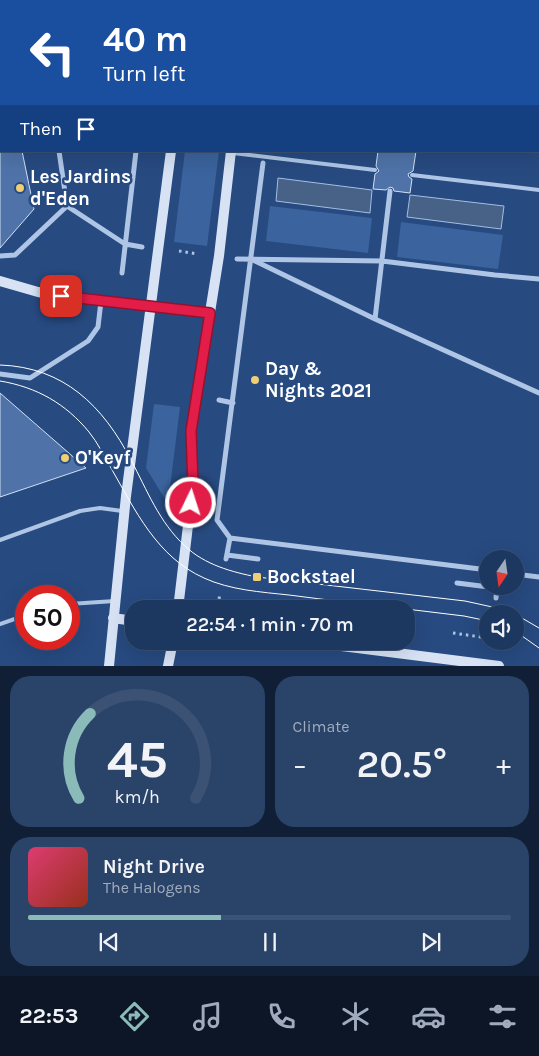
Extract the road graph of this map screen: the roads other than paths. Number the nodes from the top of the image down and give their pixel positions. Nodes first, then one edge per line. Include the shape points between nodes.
1 (58, 152) edge
2 (136, 152) edge
3 (171, 152) edge
4 (231, 152) edge
5 (263, 163) dead end
6 (375, 170) dead end
7 (412, 175) dead end
8 (539, 190) edge
9 (390, 191) dead end
10 (67, 206) junction
11 (125, 244) junction
12 (142, 246) dead end
13 (0, 256) edge
14 (237, 259) dead end
15 (251, 259) junction
16 (382, 261) junction
17 (122, 273) dead end
18 (539, 279) edge
19 (0, 280) edge
20 (101, 301) junction
21 (150, 307) junction
22 (210, 313) junction
23 (374, 319) junction
24 (0, 374) edge
25 (539, 393) edge
26 (219, 400) dead end
27 (233, 402) junction
28 (125, 511) junction
29 (230, 538) junction
30 (0, 540) edge
31 (258, 559) dead end
32 (479, 569) edge
33 (524, 575) edge
34 (539, 577) edge
35 (457, 583) dead end
36 (479, 585) edge
37 (496, 595) edge
38 (496, 598) dead end
39 (179, 600) edge
40 (115, 601) junction
41 (80, 603) edge
42 (113, 618) junction
43 (15, 619) edge
44 (125, 619) edge
45 (0, 624) edge
46 (171, 650) edge
47 (373, 650) edge
48 (109, 666) edge
49 (168, 666) edge
50 (499, 666) edge

1 - 10 street
2 - 11 street
3 - 21 main road
4 - 6 lane
4 - 22 main road
5 - 15 street
7 - 8 lane
9 - 16 street
10 - 11 street
10 - 13 street via 15,255
11 - 12 street
11 - 17 street
14 - 15 street
15 - 16 street
15 - 23 street
15 - 27 street
16 - 18 street
16 - 23 street
19 - 20 main road via 38,292
20 - 21 main road
20 - 24 street via 98,327 88,342 30,378
21 - 22 main road
21 - 28 main road
22 - 39 main road via 191,431 193,484
23 - 25 street
26 - 27 street
27 - 29 street via 217,520
28 - 30 lane via 85,510
28 - 40 main road
29 - 31 street via 227,557
29 - 32 street
33 - 34 street
35 - 36 street
37 - 38 street
40 - 41 lane
40 - 42 main road
42 - 44 main road
42 - 48 main road
43 - 45 lane
46 - 49 main road
47 - 50 main road

